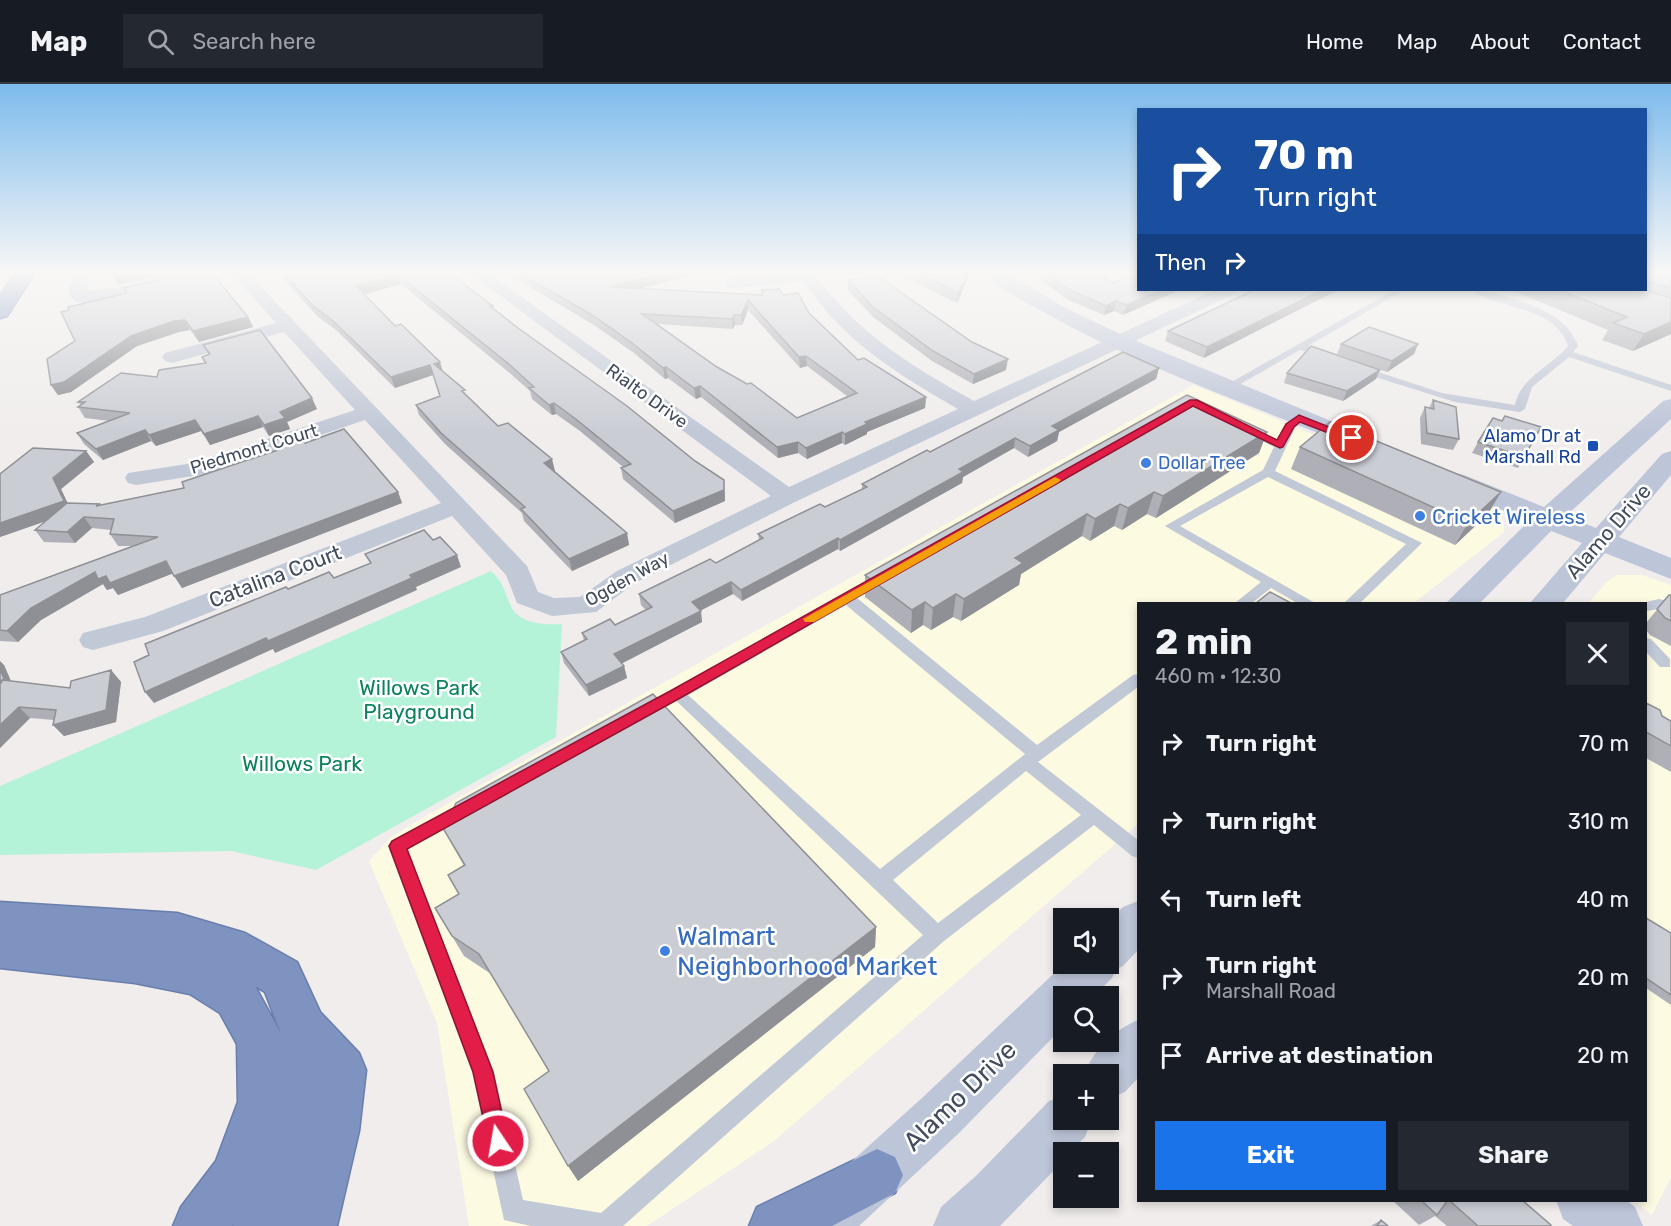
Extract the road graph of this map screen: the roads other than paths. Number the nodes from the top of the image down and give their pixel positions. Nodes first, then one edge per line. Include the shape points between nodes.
1 (281, 327) edge
2 (287, 327) edge
3 (553, 327) edge
4 (854, 327) edge
5 (1089, 327) edge
6 (1147, 327) edge
7 (1332, 327) edge
8 (1565, 327) edge
9 (1117, 341) junction
10 (1298, 346) junction
11 (1570, 350) junction
12 (172, 357) dead end
13 (1671, 378) edge
14 (1671, 388) edge
15 (1224, 389) junction
16 (1671, 406) edge
17 (973, 409) junction
18 (369, 412) junction
19 (1299, 418) junction
20 (1232, 421) edge
21 (1280, 445) junction
22 (1384, 452) edge
23 (1671, 459) edge
24 (1268, 472) junction
25 (1438, 474) edge
26 (136, 478) dead end
27 (787, 497) junction
28 (455, 506) junction
29 (1547, 519) junction
30 (1600, 540) junction
31 (898, 568) edge
32 (1671, 569) edge
33 (1270, 582) junction
34 (847, 598) junction
35 (1243, 602) edge
36 (1306, 602) edge
37 (1352, 602) edge
38 (1463, 602) edge
39 (1547, 602) edge
40 (1647, 606) edge
41 (1671, 607) edge
42 (93, 640) dead end
43 (1647, 645) edge
44 (1665, 663) dead end
45 (1137, 680) edge
46 (1032, 758) junction
47 (482, 800) edge
48 (1094, 815) junction
49 (1137, 849) edge
50 (880, 880) junction
51 (0, 922) edge
52 (1137, 922) edge
53 (937, 936) junction
54 (1119, 940) edge
55 (0, 948) edge
56 (1085, 974) edge
57 (304, 1028) junction
58 (1137, 1045) edge
59 (1119, 1064) edge
60 (1057, 1130) edge
61 (877, 1175) junction
62 (1585, 1202) edge
63 (200, 1226) edge
64 (260, 1226) edge
65 (310, 1226) edge
66 (776, 1226) edge
67 (820, 1226) edge
68 (960, 1226) edge
69 (1616, 1226) edge

1 - 12 street
2 - 18 street, Ogden Way
3 - 27 street, Rialto Drive
4 - 17 street via 883,353
5 - 9 main road
6 - 9 street, Ogden Way
7 - 10 lane
8 - 11 lane via 1573,340
9 - 15 main road
9 - 17 street, Ogden Way
10 - 11 lane via 1442,398 1520,409 1523,391 1533,379 1558,364
10 - 15 lane
11 - 13 lane
11 - 14 lane
15 - 19 main road
16 - 29 main road, Alamo Drive
17 - 27 street, Ogden Way
18 - 26 street, Piedmont Court via 198,469
18 - 28 street, Ogden Way
19 - 21 lane
19 - 22 main road
20 - 21 lane
21 - 24 lane
23 - 30 main road, Alamo Drive
24 - 33 lane via 1171,526
24 - 37 lane via 1415,543
25 - 29 main road
27 - 28 street, Ogden Way via 626,577 586,606 552,607 526,597 518,572
28 - 42 street, Catalina Court via 153,624
29 - 30 main road
29 - 38 main road, Alamo Drive
30 - 32 main road
30 - 39 main road, Alamo Drive
31 - 34 lane
33 - 35 lane
33 - 36 lane
34 - 46 lane
34 - 50 lane via 668,699
40 - 41 lane
43 - 44 lane
45 - 46 lane
46 - 48 lane
46 - 50 lane
47 - 53 lane via 397,846 483,1072 513,1211 605,1226
48 - 49 lane
48 - 53 lane
50 - 53 lane
51 - 57 highway via 177,933 230,947 281,977
52 - 54 main road
55 - 63 highway via 135,962 199,974 236,997 260,1040 263,1102 235,1178
56 - 61 main road, Alamo Drive
57 - 64 highway via 308,1080 293,1140
57 - 65 highway via 342,1070 334,1131
58 - 59 main road
60 - 68 main road
61 - 66 highway
61 - 67 main road, Alamo Drive
62 - 69 main road

